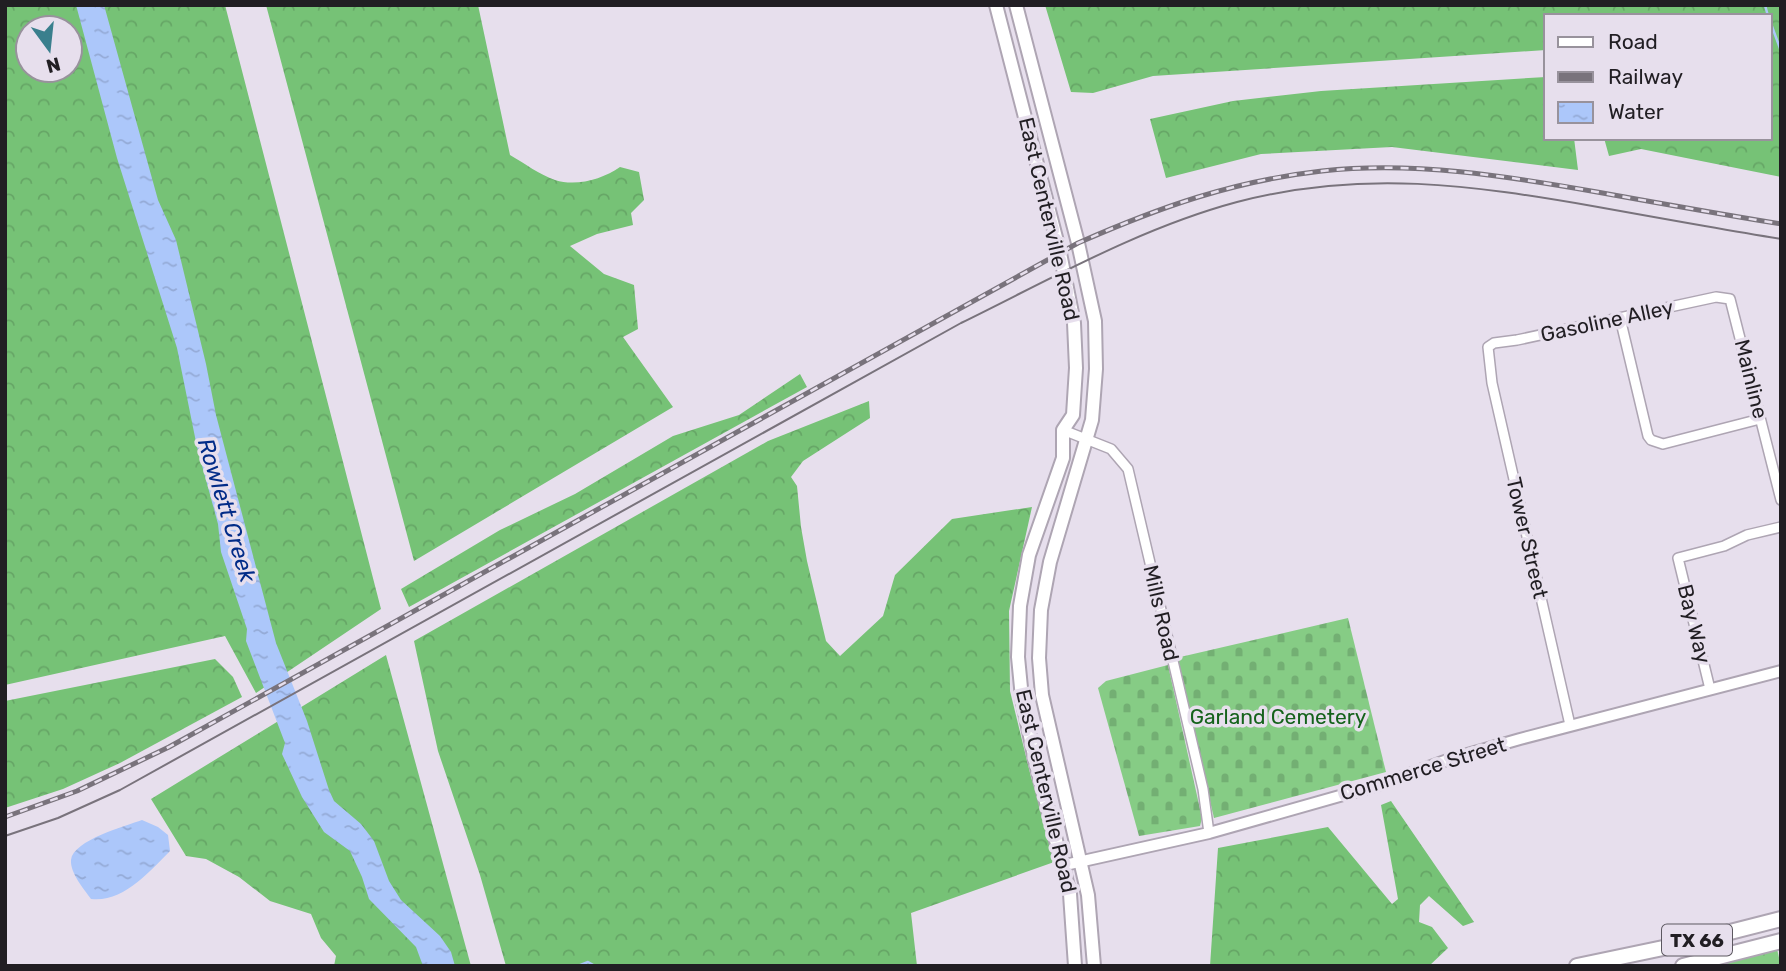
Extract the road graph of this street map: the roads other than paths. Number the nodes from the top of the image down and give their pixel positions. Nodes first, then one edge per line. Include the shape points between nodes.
1 (996, 5) edge
2 (1016, 5) edge
3 (1055, 150) junction
4 (1035, 155) junction
5 (1730, 299) joint
6 (1620, 318) junction
7 (1096, 342) junction
8 (1076, 348) junction
9 (1487, 350) joint
10 (1760, 419) junction
11 (1063, 429) junction
12 (1088, 440) junction
13 (1781, 500) edge
14 (1781, 527) edge
15 (1781, 671) edge
16 (1710, 689) junction
17 (1570, 725) junction
18 (1209, 833) junction
19 (1081, 861) junction
20 (1065, 865) junction
21 (1781, 919) edge
22 (1781, 941) edge
23 (1614, 962) edge
24 (1075, 966) edge
25 (1094, 966) edge
26 (1577, 966) edge
27 (1683, 966) edge

1 - 4 main road, East Centerville Road
2 - 3 main road, East Centerville Road
3 - 4 main road
3 - 7 main road, East Centerville Road via 1091,296
4 - 8 main road, East Centerville Road via 1065,272
5 - 6 street, Gasoline Alley via 1716,297
5 - 10 street, Mainline
6 - 9 street, Gasoline Alley via 1494,343
6 - 10 street via 1651,440 1663,444
7 - 8 main road
7 - 12 main road, East Centerville Road
8 - 11 main road, East Centerville Road via 1073,415
9 - 17 street, Tower Street
10 - 13 street, Mainline
11 - 12 street, Mills Road
11 - 20 main road, East Centerville Road via 1063,458 1029,555 1018,657 1035,760
12 - 18 street, Mills Road via 1111,449 1128,469 1203,789
12 - 19 main road, East Centerville Road via 1050,562 1039,658 1042,695
14 - 16 street, Bay Way via 1678,558
15 - 16 street, Commerce Street
16 - 17 street, Commerce Street
17 - 18 street, Commerce Street
18 - 19 street, Commerce Street
19 - 20 street, Commerce Street
19 - 25 main road, East Centerville Road
20 - 24 main road, East Centerville Road
21 - 23 main road, TX 66
22 - 27 main road, TX 66
23 - 26 main road, TX 66

